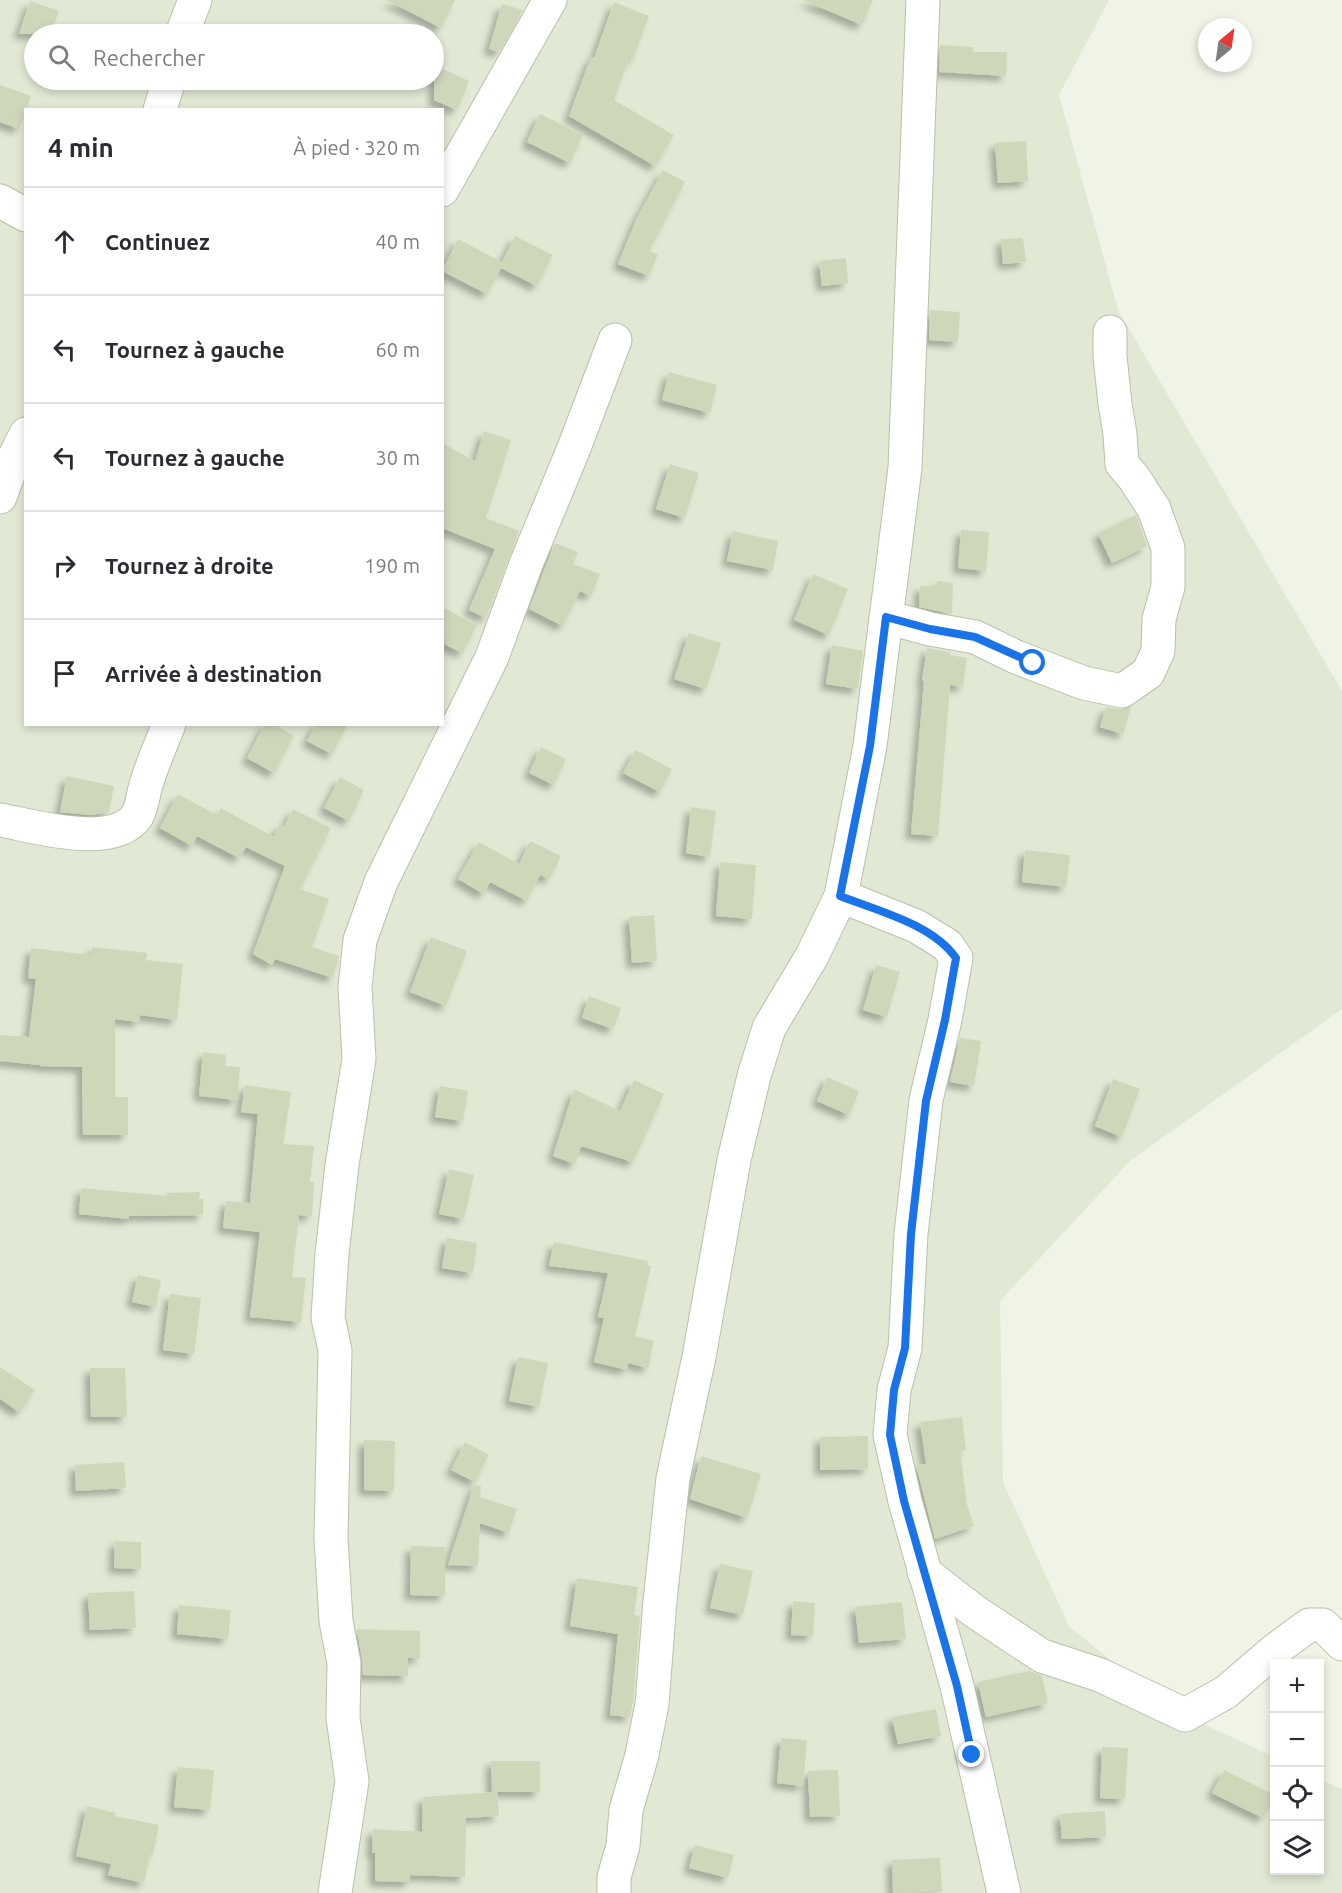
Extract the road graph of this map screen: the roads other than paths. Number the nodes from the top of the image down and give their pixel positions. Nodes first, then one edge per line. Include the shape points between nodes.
1 (195, 0) edge
2 (550, 0) edge
3 (923, 0) edge
4 (186, 24) edge
5 (166, 90) edge
6 (161, 108) edge
7 (444, 186) edge
8 (0, 201) edge
9 (24, 214) edge
10 (1110, 332) dead end
11 (615, 340) dead end
12 (24, 438) edge
13 (0, 498) edge
14 (886, 617) junction
15 (168, 726) edge
16 (0, 820) edge
17 (840, 896) junction
18 (924, 1572) junction
19 (1342, 1644) edge
20 (335, 1893) edge
21 (614, 1893) edge
22 (1004, 1893) edge

1 - 4 street
2 - 7 street
3 - 14 street via 904,468
5 - 6 street
8 - 9 street
10 - 14 street via 1122,464 1154,509 1168,548 1168,587 1159,619 1158,651 1148,673 1122,691 1084,683 975,637
11 - 20 street via 492,657 381,882 360,940 355,987 359,1059 342,1165 328,1318 335,1350 331,1538 336,1621 344,1663 343,1718 352,1781
12 - 13 street
14 - 17 street via 870,746
15 - 16 street via 138,815 128,824 110,832 78,834
17 - 18 street via 916,926 947,945 956,958 926,1101 911,1234 905,1348 894,1390 890,1435
17 - 21 street via 812,956 769,1029 734,1160 673,1478 652,1704 626,1810
18 - 19 street via 1042,1656 1100,1675 1185,1715 1226,1692 1309,1625 1323,1625
18 - 22 street via 957,1686

